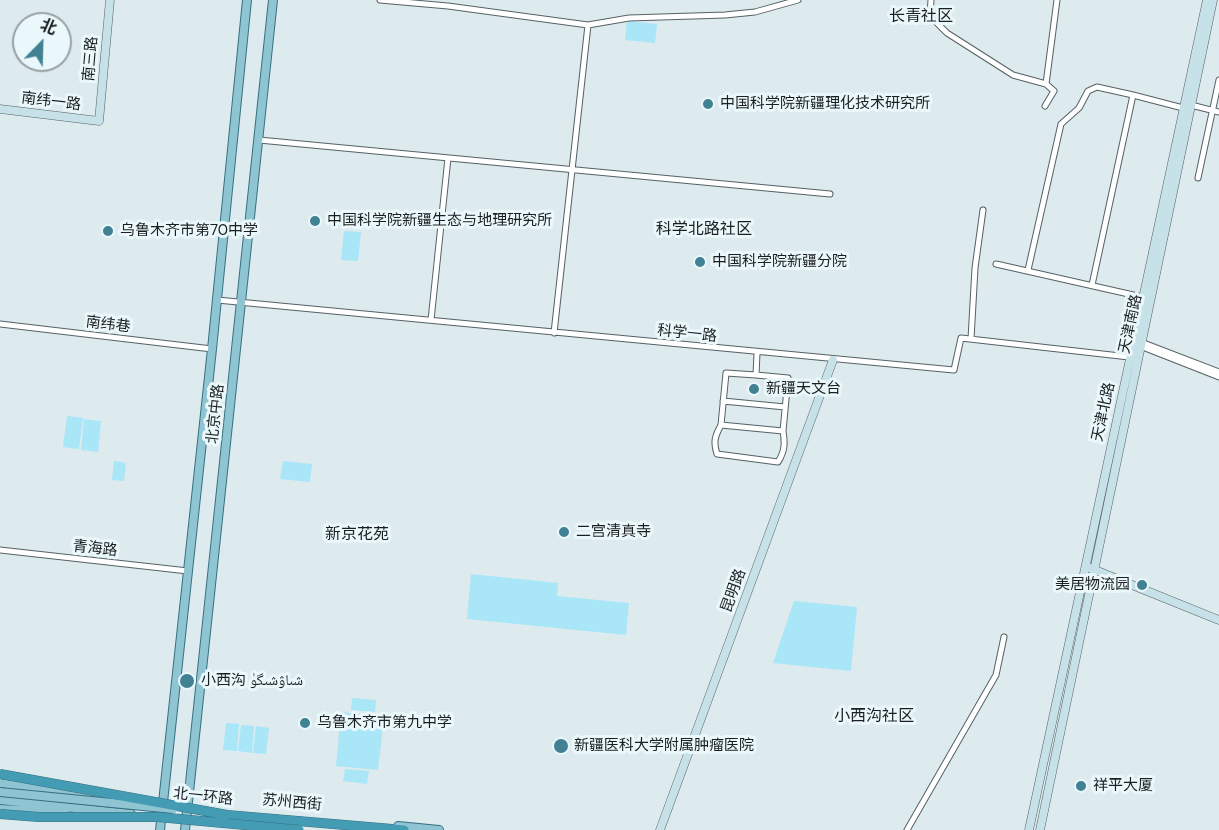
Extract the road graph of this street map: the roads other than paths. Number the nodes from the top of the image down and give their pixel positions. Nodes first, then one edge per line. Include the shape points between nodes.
1 (110, 0) edge
2 (247, 0) edge
3 (273, 0) edge
4 (380, 0) edge
5 (798, 0) edge
6 (931, 0) edge
7 (1057, 0) edge
8 (1207, 0) edge
9 (1213, 0) edge
10 (588, 25) junction
11 (1219, 81) edge
12 (1046, 84) junction
13 (1133, 95) junction
14 (1045, 106) dead end
15 (1187, 106) junction
16 (0, 109) edge
17 (1216, 111) edge
18 (99, 121) joint
19 (259, 140) junction
20 (448, 158) junction
21 (573, 170) junction
22 (1198, 178) dead end
23 (830, 194) dead end
24 (983, 210) dead end
25 (996, 264) dead end
26 (1028, 270) junction
27 (1151, 278) junction
28 (1092, 285) junction
29 (1142, 297) junction
30 (217, 300) junction
31 (242, 302) junction
32 (431, 320) junction
33 (0, 324) edge
34 (554, 333) junction
35 (971, 339) junction
36 (1141, 344) junction
37 (212, 349) junction
38 (757, 353) junction
39 (1129, 357) junction
40 (833, 360) junction
41 (1219, 372) edge
42 (756, 375) junction
43 (1219, 377) edge
44 (723, 401) junction
45 (785, 407) junction
46 (721, 425) junction
47 (783, 431) junction
48 (1117, 436) junction
49 (0, 550) edge
50 (1090, 568) junction
51 (188, 571) junction
52 (1219, 620) edge
53 (1004, 637) dead end
54 (0, 774) edge
55 (1, 787) edge
56 (102, 798) joint
57 (0, 801) edge
58 (164, 804) junction
59 (189, 807) junction
60 (0, 809) edge
61 (81, 813) junction
62 (0, 814) edge
63 (227, 815) junction
64 (160, 818) junction
65 (186, 826) edge
66 (160, 830) edge
67 (255, 830) edge
68 (300, 830) edge
69 (404, 830) edge
70 (439, 830) edge
71 (660, 830) edge
72 (907, 830) edge
73 (1029, 830) edge
74 (1040, 830) edge

1 - 18 street, 南三路
2 - 30 main road, 北京中路
3 - 19 main road, 北京中路
4 - 10 street
5 - 10 street via 755,12 629,18
6 - 12 street via 930,16 947,33 1013,75
7 - 12 street
8 - 15 street
9 - 15 street, 天津南路
10 - 21 street
11 - 17 street
12 - 14 street via 1054,92
13 - 15 street
13 - 26 street via 1097,87 1088,91 1079,108 1061,124
13 - 28 street
15 - 17 street
15 - 27 street, 天津南路
16 - 18 street, 南纬一路
17 - 22 street
19 - 20 street
19 - 31 main road, 北京中路
20 - 21 street
20 - 32 street
21 - 23 street
21 - 34 street
24 - 35 street
25 - 26 street
26 - 28 street
27 - 29 street, 天津北路
27 - 36 street, 天津南路
28 - 29 street
29 - 39 street, 天津北路
30 - 31 street, 科学一路
30 - 37 main road, 北京中路
31 - 32 street, 科学一路
31 - 59 main road, 北京中路
32 - 34 street, 科学一路
33 - 37 street, 南纬巷
34 - 38 street, 科学一路
35 - 39 street
35 - 40 street, 科学一路 via 961,338 954,370
36 - 41 street
36 - 43 street
36 - 48 street, 天津南路
37 - 51 main road, 北京中路
38 - 40 street, 科学一路
38 - 42 street
39 - 48 street, 天津北路
40 - 71 street, 昆明路
42 - 44 street via 726,372
42 - 45 street via 788,378
44 - 45 street
44 - 46 street
45 - 47 street
46 - 47 street
46 - 47 street via 715,436 717,454 778,462 785,441
48 - 50 street, 天津南路
49 - 51 street, 青海路
50 - 52 street
50 - 73 street
50 - 74 street, 天津南路
51 - 58 main road, 北京中路
53 - 72 street via 996,675
54 - 63 highway, bridge
55 - 56 main road
55 - 63 main road, 北一环路, bridge
56 - 58 street, 苏州西街
57 - 61 street, 苏州西街
57 - 64 main road, 北一环路, bridge
58 - 59 main road, 苏州西街
58 - 64 main road, 北京中路
59 - 65 main road, 北京中路
59 - 70 main road, 苏州西街
60 - 61 main road
61 - 64 street, 苏州西街
62 - 64 highway, bridge
63 - 69 highway, 北一环路
64 - 65 main road, 苏州西街
64 - 66 main road, 北京中路
64 - 68 highway, 北一环路, bridge
65 - 67 main road, 苏州西街

